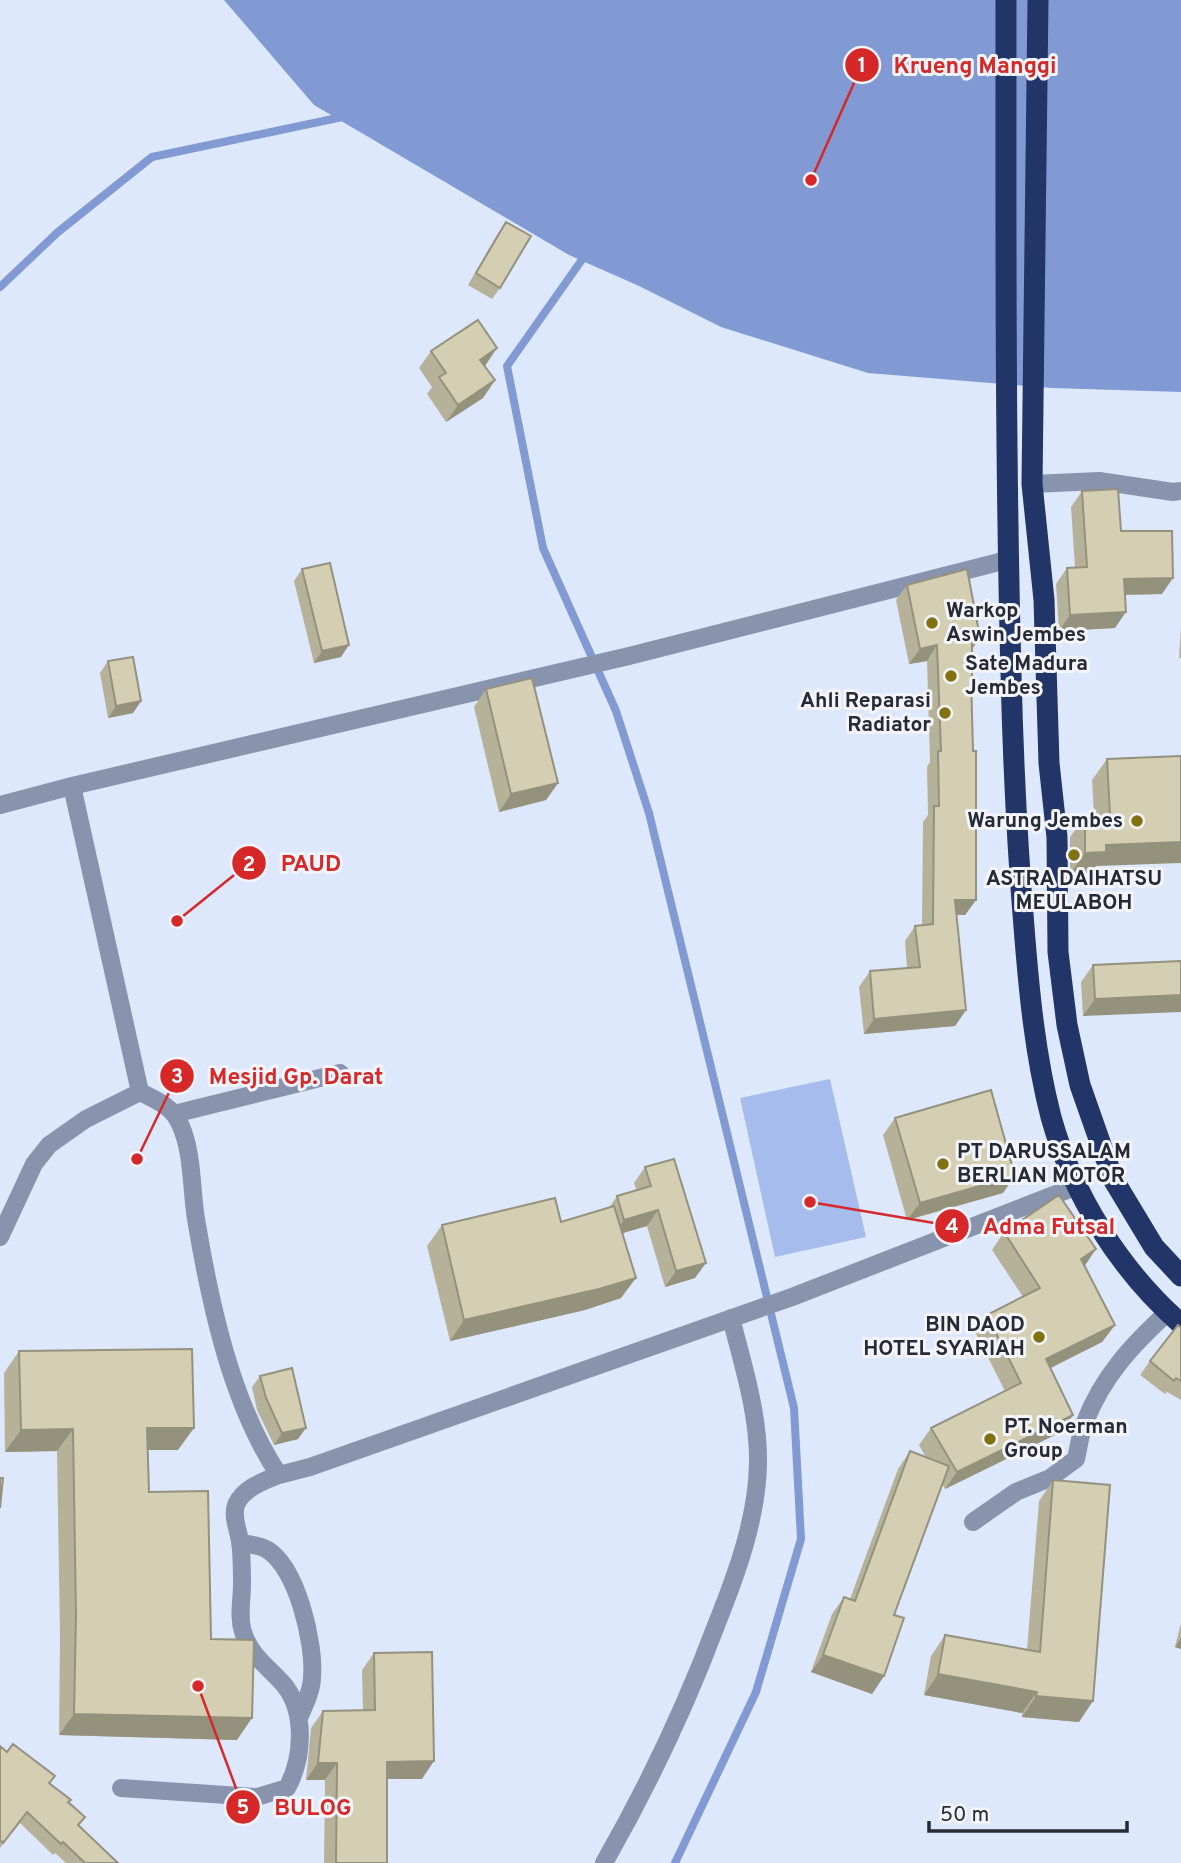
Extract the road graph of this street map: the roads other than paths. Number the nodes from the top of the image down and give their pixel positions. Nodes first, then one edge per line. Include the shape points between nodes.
1 (1006, 0) edge
2 (1038, 0) edge
3 (1032, 484) junction
4 (1181, 491) edge
5 (1007, 560) junction
6 (72, 786) junction
7 (0, 806) edge
8 (340, 1073) dead end
9 (139, 1092) junction
10 (174, 1114) junction
11 (1077, 1186) junction
12 (0, 1237) edge
13 (1181, 1276) edge
14 (739, 1315) junction
15 (1174, 1318) edge
16 (279, 1475) junction
17 (973, 1522) dead end
18 (240, 1543) junction
19 (299, 1718) junction
20 (121, 1788) dead end
21 (604, 1863) edge

1 - 5 highway
2 - 3 highway
3 - 4 street via 1099,481
3 - 13 highway via 1044,600 1049,763 1057,837 1058,952 1067,1025 1080,1085 1113,1179 1154,1247
5 - 6 street via 629,656
5 - 11 highway via 1014,800 1034,1033 1052,1118
6 - 7 street
6 - 9 street
8 - 10 street
9 - 10 street
9 - 12 street via 86,1119 49,1145 34,1164
10 - 16 street via 186,1143 223,1344 262,1449
11 - 14 street
11 - 15 highway via 1110,1241
14 - 16 street
14 - 21 street via 758,1464 751,1520 733,1583 673,1732
15 - 17 street via 1137,1341 1110,1373 1084,1423 1076,1459
16 - 18 street via 244,1493 236,1505
18 - 19 street via 243,1633 264,1667 287,1689
18 - 19 street via 275,1556 302,1605 312,1642 313,1679
19 - 20 street via 295,1773 287,1788 272,1794 257,1797

